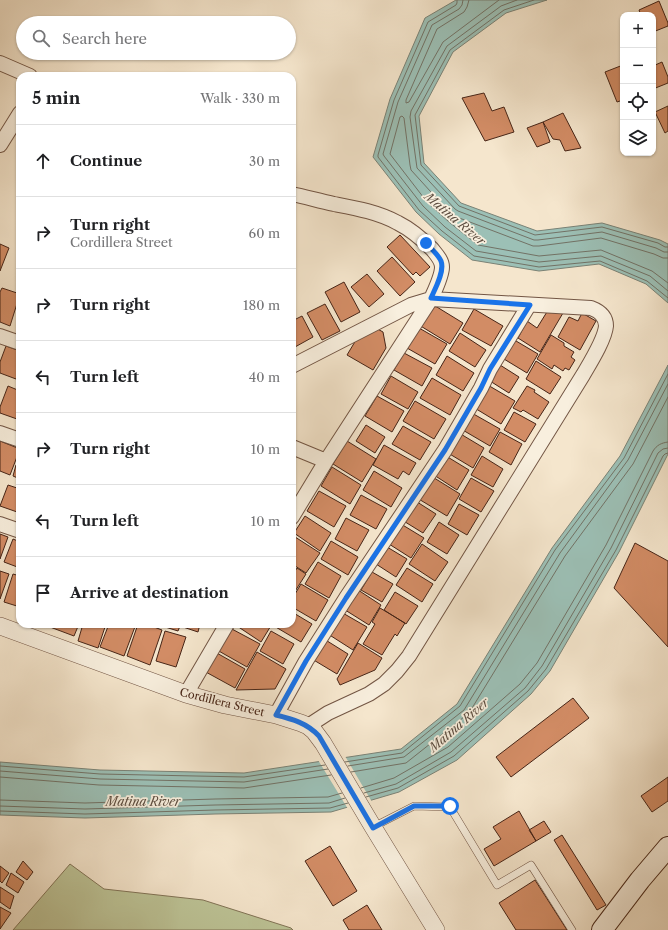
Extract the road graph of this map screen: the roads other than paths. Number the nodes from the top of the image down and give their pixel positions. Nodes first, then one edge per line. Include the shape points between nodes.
1 (0, 63) edge
2 (21, 72) edge
3 (16, 119) edge
4 (0, 145) edge
5 (296, 195) edge
6 (431, 298) junction
7 (530, 305) junction
8 (0, 336) edge
9 (16, 342) edge
10 (296, 364) edge
11 (0, 433) edge
12 (16, 439) edge
13 (296, 449) edge
14 (326, 461) junction
15 (296, 510) edge
16 (0, 524) edge
17 (16, 530) edge
18 (0, 626) edge
19 (225, 628) edge
20 (186, 694) junction
21 (276, 715) junction
22 (308, 726) junction
23 (371, 823) junction
24 (668, 848) edge
25 (436, 930) edge
26 (572, 930) edge
27 (602, 930) edge

1 - 2 street
3 - 4 street
5 - 6 street via 364,210 385,217 411,231 426,243 441,261 441,276
6 - 7 street
6 - 10 street via 411,305
6 - 14 street
7 - 21 street via 490,369 445,450 346,598
7 - 22 street via 591,308 598,311 606,327 600,345 409,656 397,671 374,691 328,713
8 - 9 street
11 - 12 street
13 - 14 street
14 - 15 street
16 - 17 street
18 - 20 street, Cordillera Street
19 - 20 street
20 - 21 street, Cordillera Street
21 - 22 street, Cordillera Street
22 - 23 street, Cordillera Street via 319,736
23 - 25 street, Cordillera Street
23 - 26 lane via 414,806 450,806 497,885 531,865
24 - 27 main road

